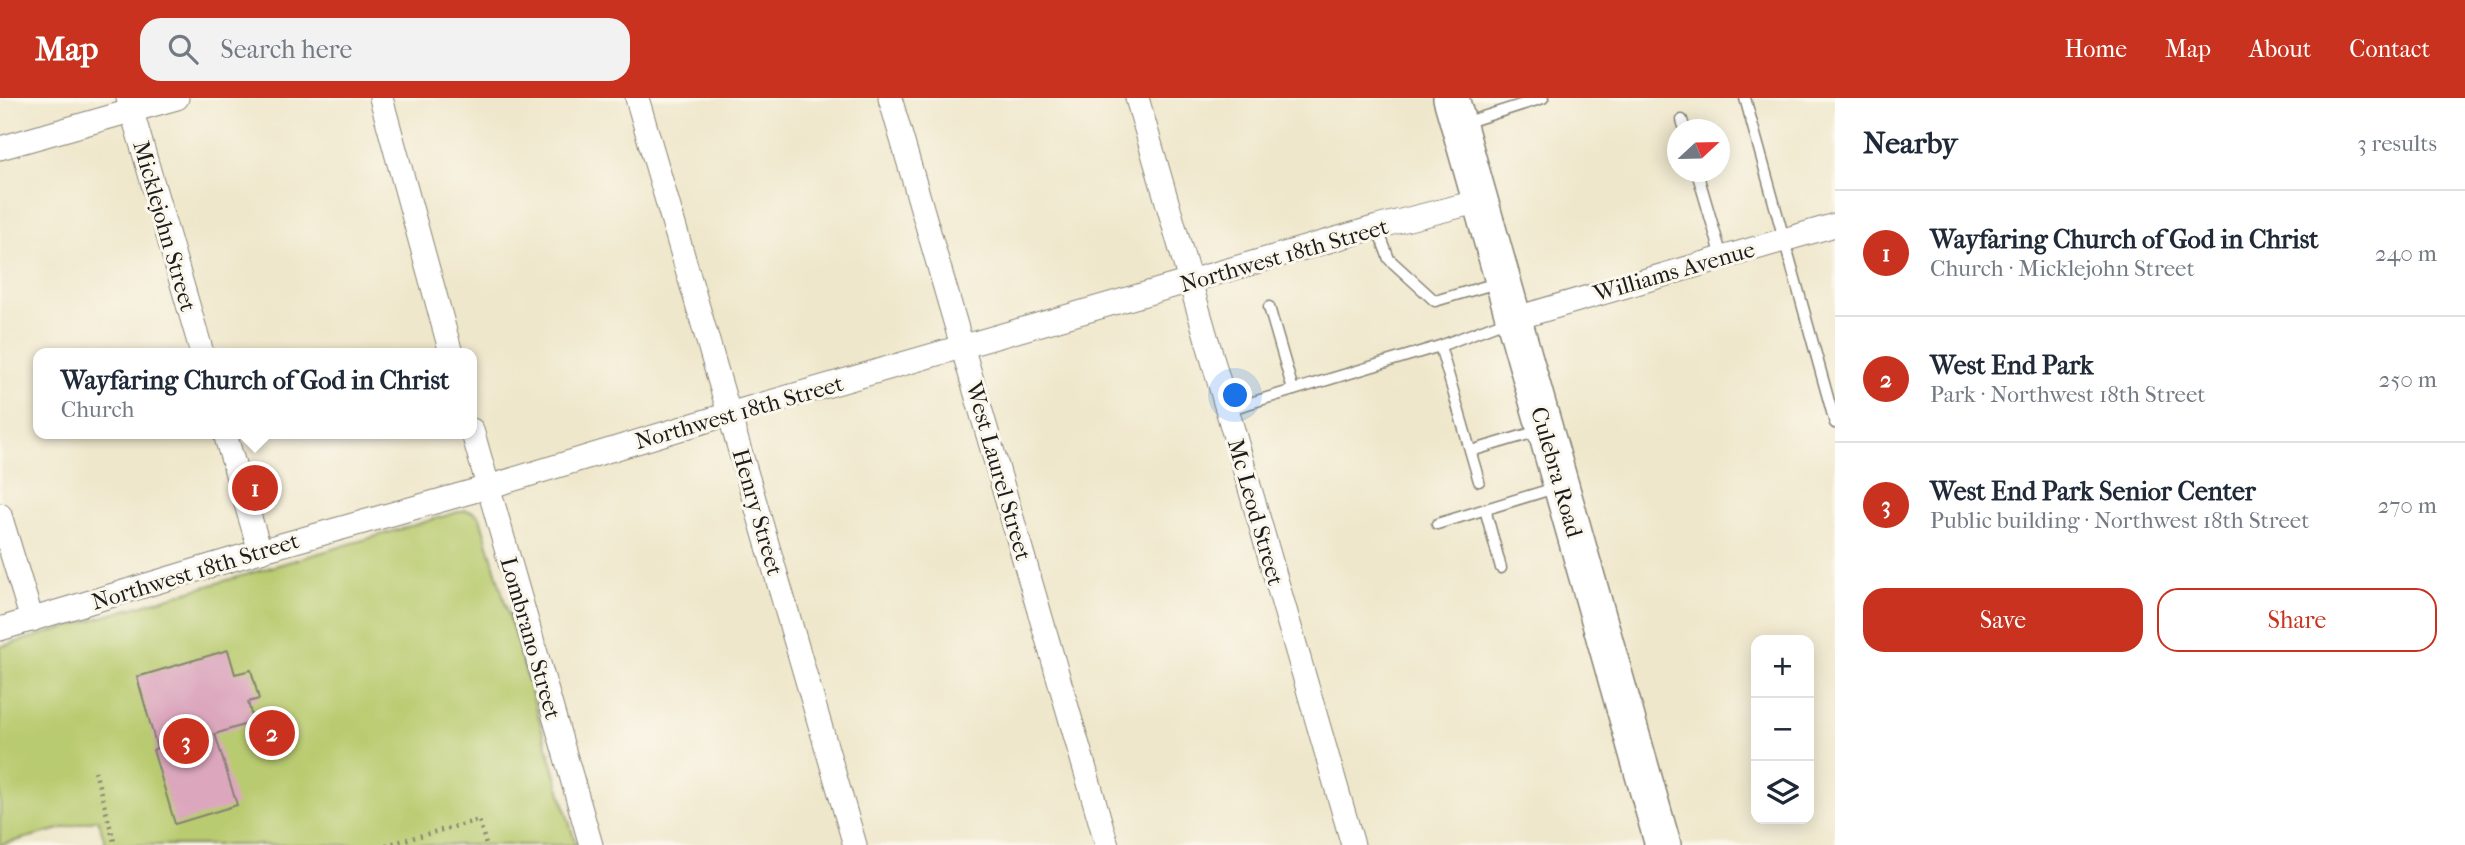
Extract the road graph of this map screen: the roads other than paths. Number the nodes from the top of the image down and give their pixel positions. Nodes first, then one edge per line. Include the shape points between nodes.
1 (177, 98) edge
2 (381, 98) edge
3 (637, 98) edge
4 (890, 98) edge
5 (1137, 98) edge
6 (1543, 98) edge
7 (1745, 98) edge
8 (130, 104) edge
9 (1454, 111) edge
10 (0, 148) edge
11 (1700, 182) edge
12 (1480, 201) junction
13 (1835, 225) edge
14 (1377, 228) junction
15 (1784, 239) junction
16 (1722, 257) junction
17 (1502, 281) junction
18 (1190, 282) junction
19 (1269, 307) dead end
20 (1513, 318) junction
21 (1440, 346) junction
22 (964, 347) junction
23 (201, 348) edge
24 (450, 348) edge
25 (1293, 390) junction
26 (1227, 410) junction
27 (729, 414) junction
28 (1835, 423) edge
29 (1544, 429) junction
30 (227, 439) edge
31 (475, 439) edge
32 (1471, 451) junction
33 (1479, 481) dead end
34 (1561, 486) junction
35 (488, 487) junction
36 (1485, 509) junction
37 (0, 514) edge
38 (1437, 524) dead end
39 (260, 551) junction
40 (1501, 568) dead end
41 (32, 620) junction
42 (0, 629) edge
43 (591, 845) edge
44 (855, 845) edge
45 (1107, 845) edge
46 (1353, 845) edge
47 (1662, 845) edge

1 - 8 street
2 - 24 street
3 - 27 street, Henry Street
4 - 22 street, West Laurel Street
5 - 18 street, Mc Leod Street
6 - 9 lane
7 - 15 lane
8 - 10 street
8 - 23 street, Micklejohn Street
9 - 12 main road, Culebra Road
11 - 16 lane
12 - 14 street, Northwest 18th Street
12 - 17 main road, Culebra Road
13 - 15 street, Williams Avenue
14 - 17 lane via 1389,260 1435,301
14 - 18 street, Northwest 18th Street
15 - 16 street, Williams Avenue
15 - 28 lane
16 - 20 street, Williams Avenue
17 - 20 main road, Culebra Road
18 - 22 street, Northwest 18th Street
18 - 26 street, Mc Leod Street
19 - 25 lane
20 - 21 lane
20 - 29 main road, Culebra Road
21 - 25 lane
21 - 32 lane
22 - 27 street, Northwest 18th Street
22 - 45 street, West Laurel Street
25 - 26 lane
26 - 46 street, Mc Leod Street
27 - 35 street, Northwest 18th Street
27 - 44 street, Henry Street
29 - 32 lane
29 - 34 main road, Culebra Road
30 - 39 street
31 - 35 street, Lombrano Street
32 - 33 lane
34 - 36 lane
34 - 47 main road, Culebra Road
35 - 39 street, Northwest 18th Street
35 - 43 street, Lombrano Street
36 - 38 lane
36 - 40 lane
37 - 41 street
39 - 41 street, Northwest 18th Street
41 - 42 street, Northwest 18th Street

